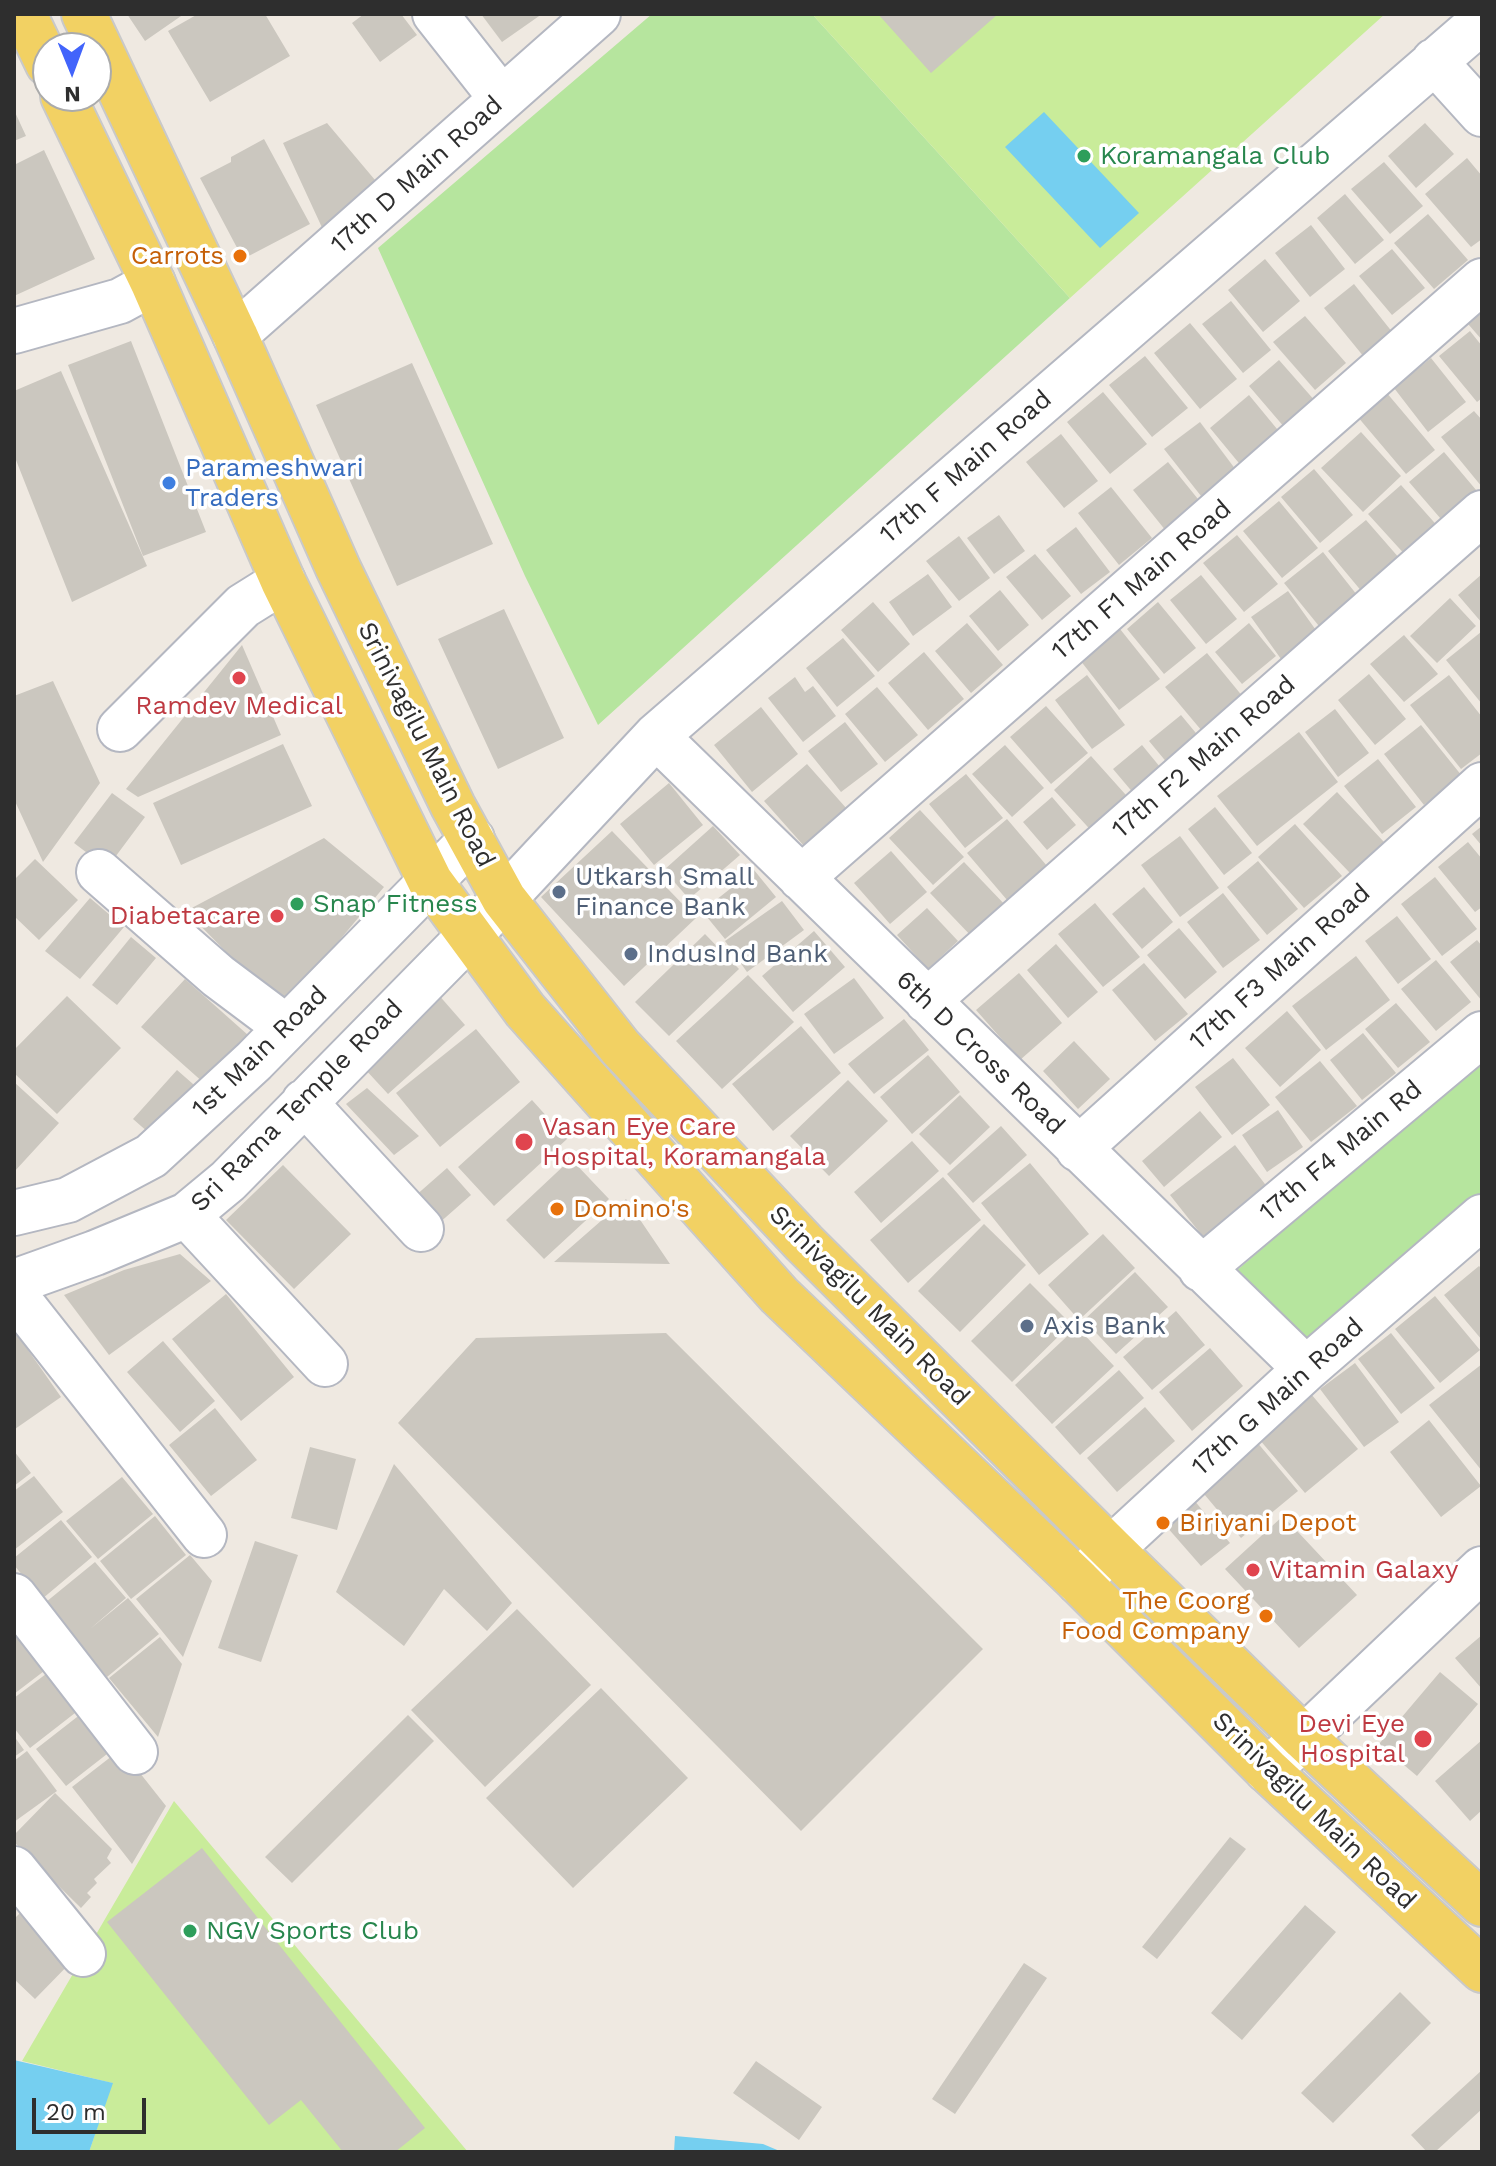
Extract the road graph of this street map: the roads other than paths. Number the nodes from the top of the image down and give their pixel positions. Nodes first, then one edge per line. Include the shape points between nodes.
1 (84, 14) edge
2 (435, 14) edge
3 (598, 14) edge
4 (1482, 21) edge
5 (1434, 61) junction
6 (502, 99) junction
7 (71, 112) edge
8 (1482, 114) edge
9 (1482, 281) edge
10 (153, 283) junction
11 (14, 331) edge
12 (235, 335) junction
13 (1482, 513) edge
14 (283, 581) junction
15 (120, 729) dead end
16 (656, 736) junction
17 (1482, 785) edge
18 (472, 839) junction
19 (99, 872) dead end
20 (801, 878) junction
21 (430, 881) junction
22 (504, 899) junction
23 (470, 935) junction
24 (927, 1001) junction
25 (286, 1027) junction
26 (1482, 1034) edge
27 (304, 1102) junction
28 (1078, 1149) junction
29 (14, 1213) edge
30 (187, 1215) junction
31 (1482, 1217) edge
32 (421, 1229) dead end
33 (1201, 1269) junction
34 (14, 1282) edge
35 (14, 1294) edge
36 (325, 1364) dead end
37 (1306, 1369) junction
38 (204, 1535) dead end
39 (1111, 1549) junction
40 (1482, 1569) edge
41 (1079, 1582) junction
42 (14, 1596) edge
43 (1304, 1738) junction
44 (135, 1752) dead end
45 (1267, 1770) junction
46 (14, 1869) edge
47 (1482, 1904) edge
48 (83, 1954) dead end
49 (1482, 1970) edge

1 - 12 main road, Srinivagilu Main Road
2 - 6 street
3 - 6 street, 17th D Main Road
4 - 5 street, 17th F Main Road
5 - 8 street
5 - 16 street, 17th F Main Road
6 - 12 street, 17th D Main Road
7 - 10 main road, Srinivagilu Main Road
9 - 20 street, 17th F1 Main Road
10 - 11 street via 120,301
10 - 14 main road, Srinivagilu Main Road
12 - 18 main road, Srinivagilu Main Road via 338,568
13 - 24 street, 17th F2 Main Road
14 - 15 street via 243,606
14 - 21 main road, Srinivagilu Main Road
16 - 20 street, 6th D Cross Road
16 - 22 street, 17th F Main Road
17 - 28 street, 17th F3 Main Road
18 - 21 street, 1st Main Road
18 - 22 main road, Srinivagilu Main Road
19 - 25 street via 218,976
20 - 24 street, 6th D Cross Road
21 - 23 main road, Srinivagilu Main Road
21 - 25 street, 1st Main Road
22 - 23 street, 17th F Main Road
22 - 39 main road, Srinivagilu Main Road via 620,1047 804,1243
23 - 27 street, Sri Rama Temple Road
23 - 41 main road, Srinivagilu Main Road via 525,1010 779,1295
24 - 28 street, 6th D Cross Road
25 - 29 street, 1st Main Road via 151,1156 68,1200
26 - 33 street, 17th F4 Main Rd
27 - 30 street, Sri Rama Temple Road via 228,1181
27 - 32 street
28 - 33 street, 6th D Cross Road
30 - 34 street, Sri Rama Temple Road
30 - 36 street
31 - 37 street, 17th G Main Road
33 - 37 street, 6th D Cross Road
35 - 38 street
37 - 39 street, 17th G Main Road
39 - 41 street, 17th G Main Road
39 - 43 main road, Srinivagilu Main Road
40 - 43 street
41 - 45 main road, Srinivagilu Main Road
42 - 44 street
43 - 45 street
43 - 47 main road, Srinivagilu Main Road
45 - 49 main road, Srinivagilu Main Road
46 - 48 street

